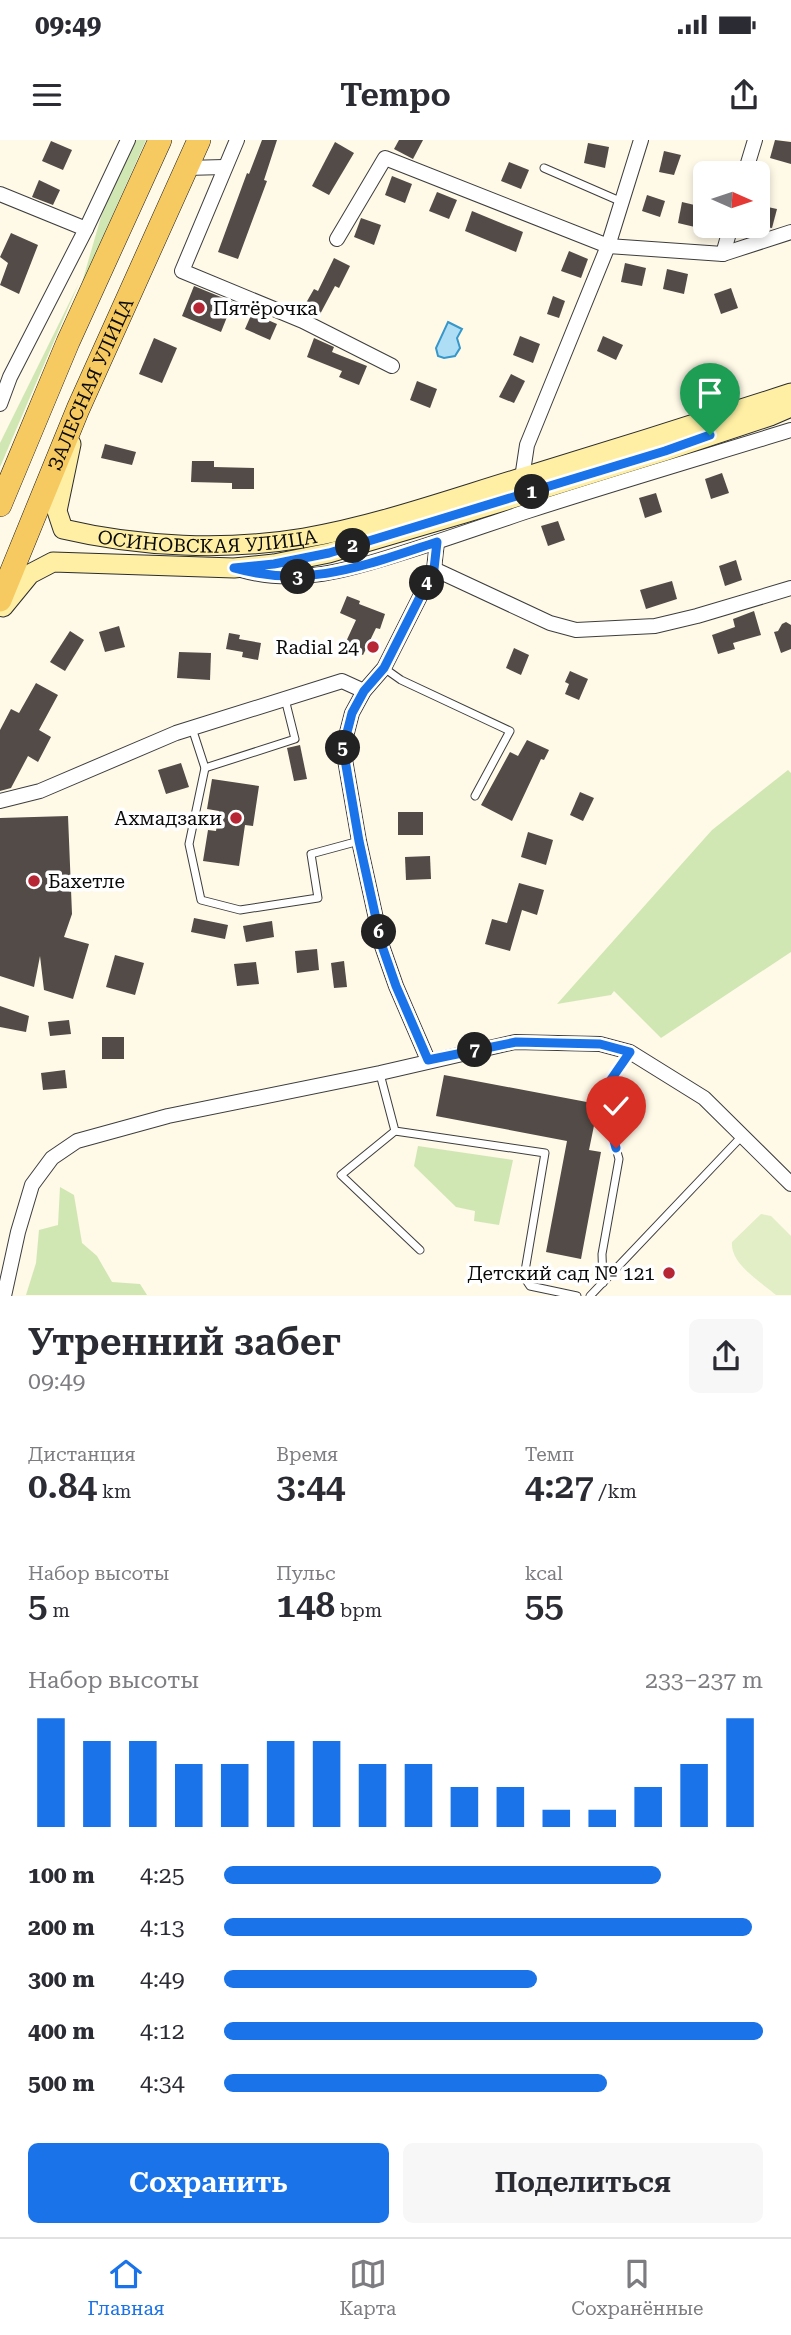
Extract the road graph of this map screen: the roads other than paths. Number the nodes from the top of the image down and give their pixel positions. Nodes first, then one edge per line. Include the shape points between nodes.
1 (128, 140) edge
2 (160, 140) edge
3 (198, 140) edge
4 (237, 140) edge
5 (641, 140) edge
6 (755, 140) edge
7 (749, 161) edge
8 (224, 167) junction
9 (187, 168) junction
10 (544, 168) dead end
11 (0, 194) edge
12 (622, 202) junction
13 (86, 229) junction
14 (791, 232) edge
15 (728, 238) edge
16 (337, 239) dead end
17 (608, 246) junction
18 (723, 254) junction
19 (392, 366) dead end
20 (5, 375) edge
21 (791, 393) edge
22 (0, 404) edge
23 (791, 407) edge
24 (78, 409) junction
25 (791, 430) edge
26 (522, 478) junction
27 (0, 505) edge
28 (437, 542) junction
29 (234, 568) junction
30 (434, 569) junction
31 (791, 588) edge
32 (0, 600) edge
33 (0, 611) edge
34 (384, 668) junction
35 (364, 691) junction
36 (285, 699) junction
37 (192, 728) junction
38 (205, 768) junction
39 (475, 796) dead end
40 (0, 801) edge
41 (359, 841) junction
42 (630, 1052) junction
43 (428, 1060) junction
44 (380, 1073) junction
45 (395, 1131) junction
46 (743, 1135) junction
47 (791, 1184) edge
48 (421, 1250) dead end
49 (603, 1283) junction
50 (4, 1296) edge
51 (577, 1296) edge
52 (590, 1296) edge

1 - 13 street
2 - 27 main road, ЗАЛЕСНАЯ УЛИЦА
3 - 9 main road, ЗАЛЕСНАЯ УЛИЦА
4 - 8 street
5 - 12 street
6 - 7 street
8 - 9 street
8 - 19 street via 182,271 303,321
9 - 24 main road, ЗАЛЕСНАЯ УЛИЦА
10 - 12 lane
11 - 13 street
12 - 17 street
13 - 20 street
14 - 18 street
15 - 18 street
16 - 17 street via 385,158
17 - 18 street
17 - 26 street via 527,444
20 - 22 street
21 - 26 street, ОСИНОВСКАЯ УЛИЦА
23 - 25 street
23 - 29 street, ОСИНОВСКАЯ УЛИЦА via 665,451 329,553
24 - 26 street, ОСИНОВСКАЯ УЛИЦА via 57,511 63,529 101,537 230,545 304,538 410,513
24 - 32 main road, ЗАЛЕСНАЯ УЛИЦА
25 - 28 street
28 - 29 street via 314,576 259,575
28 - 30 street
29 - 33 street, ОСИНОВСКАЯ УЛИЦА via 52,562 30,574
30 - 31 street via 550,623 576,630 655,626
30 - 34 street
34 - 35 street
34 - 39 lane via 510,732
35 - 36 street via 342,681
35 - 41 street via 352,713 343,748
36 - 37 street
36 - 38 lane via 295,739
37 - 38 lane
37 - 40 street via 40,791
38 - 41 lane via 188,844 201,900 240,910 318,898 311,853
41 - 43 street via 382,946
42 - 43 street via 600,1044 516,1042
42 - 46 street via 704,1098
42 - 49 lane via 601,1094 618,1158 602,1254
43 - 44 street
44 - 45 lane
44 - 50 street via 168,1116 77,1141 51,1158 32,1185
45 - 48 lane via 341,1175
45 - 51 lane via 545,1153 524,1277 530,1286
46 - 47 street
46 - 49 lane
49 - 52 lane

